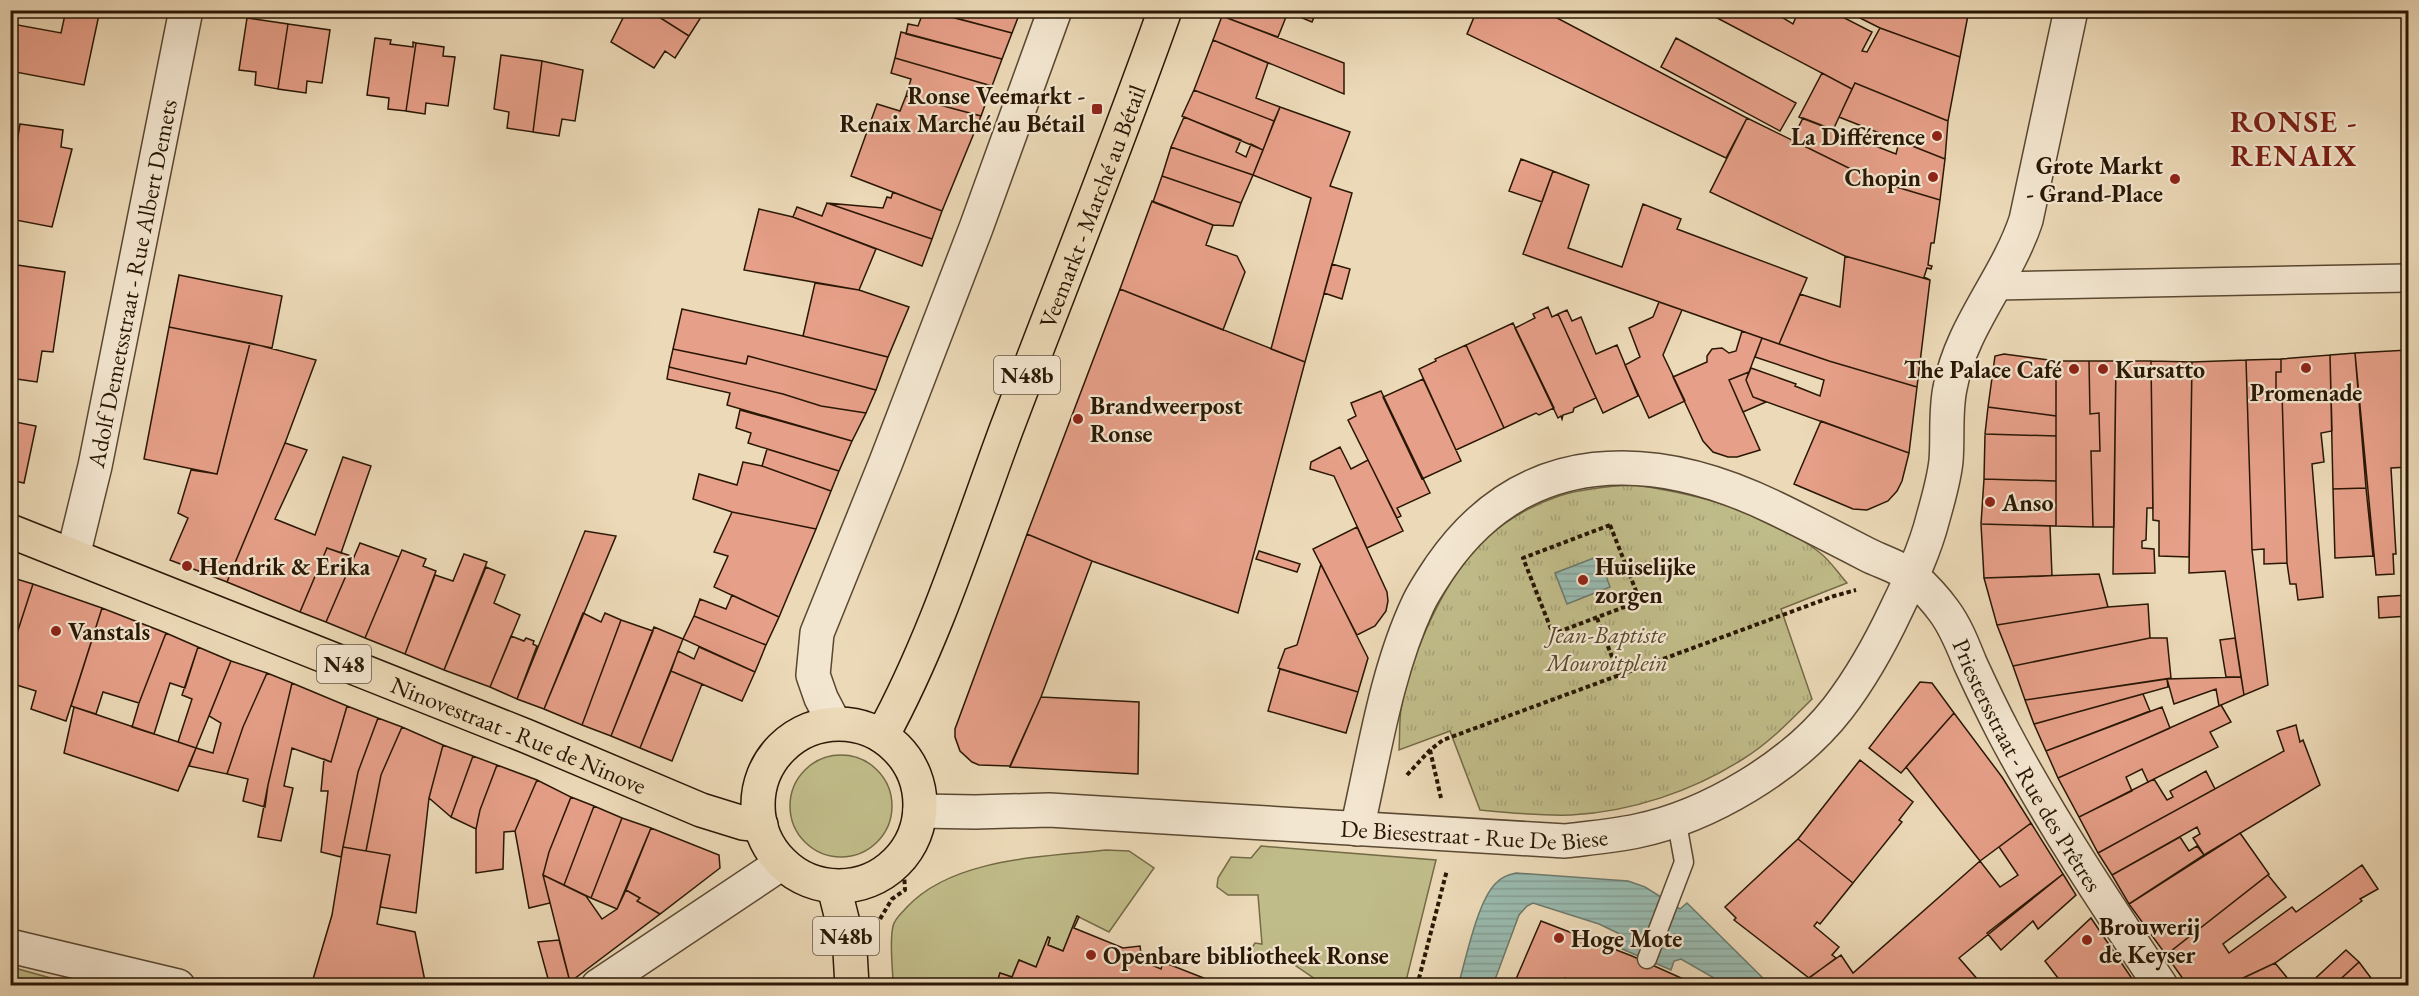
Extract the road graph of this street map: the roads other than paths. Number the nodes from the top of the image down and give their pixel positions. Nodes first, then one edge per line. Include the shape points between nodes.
1 (186, 10) edge
2 (1054, 10) edge
3 (1165, 10) edge
4 (2071, 10) edge
5 (2409, 278) edge
6 (1996, 286) junction
7 (10, 531) edge
8 (73, 556) junction
9 (1912, 576) junction
10 (834, 723) junction
11 (882, 736) junction
12 (920, 811) junction
13 (1676, 818) junction
14 (761, 825) junction
15 (1357, 829) junction
16 (782, 863) junction
17 (834, 886) junction
18 (10, 946) edge
19 (1647, 959) dead end
20 (178, 986) edge
21 (598, 986) edge
22 (852, 986) edge
23 (2161, 986) edge

1 - 8 street, Adolf Demetsstraat - Rue Albert Demets via 95,466
2 - 10 street via 968,249 817,633 813,675
3 - 11 main road, Veemarkt - Marché au Bétail / N48b via 918,668
4 - 6 street via 2026,220
5 - 6 street
6 - 9 street, De Biesestraat - Rue De Biese via 1965,342 1950,388 1946,463 1933,521
7 - 8 main road, Ninovestraat - Rue de Ninove / N48
8 - 14 main road, Ninovestraat - Rue de Ninove / N48 via 701,810
9 - 13 street, De Biesestraat - Rue De Biese via 1865,669 1819,729 1754,782
9 - 15 street via 1756,499 1688,476 1650,468 1611,467 1571,472 1535,485 1478,522 1455,546 1419,602 1386,700
9 - 23 street, Priestersstraat - Rue des Prêtres via 1945,612 2031,781
10 - 11 main road via 860,726
10 - 14 main road via 802,732 776,753 760,784
11 - 12 main road via 911,768 917,782
12 - 15 street, De Biesestraat - Rue De Biese via 1049,810
12 - 17 main road via 912,841 886,871 865,882
13 - 15 street, De Biesestraat - Rue De Biese via 1639,830 1565,841
13 - 19 lane via 1684,862
14 - 16 main road
16 - 17 main road via 810,880
16 - 21 street
17 - 22 main road, N48b via 850,951
18 - 20 street

